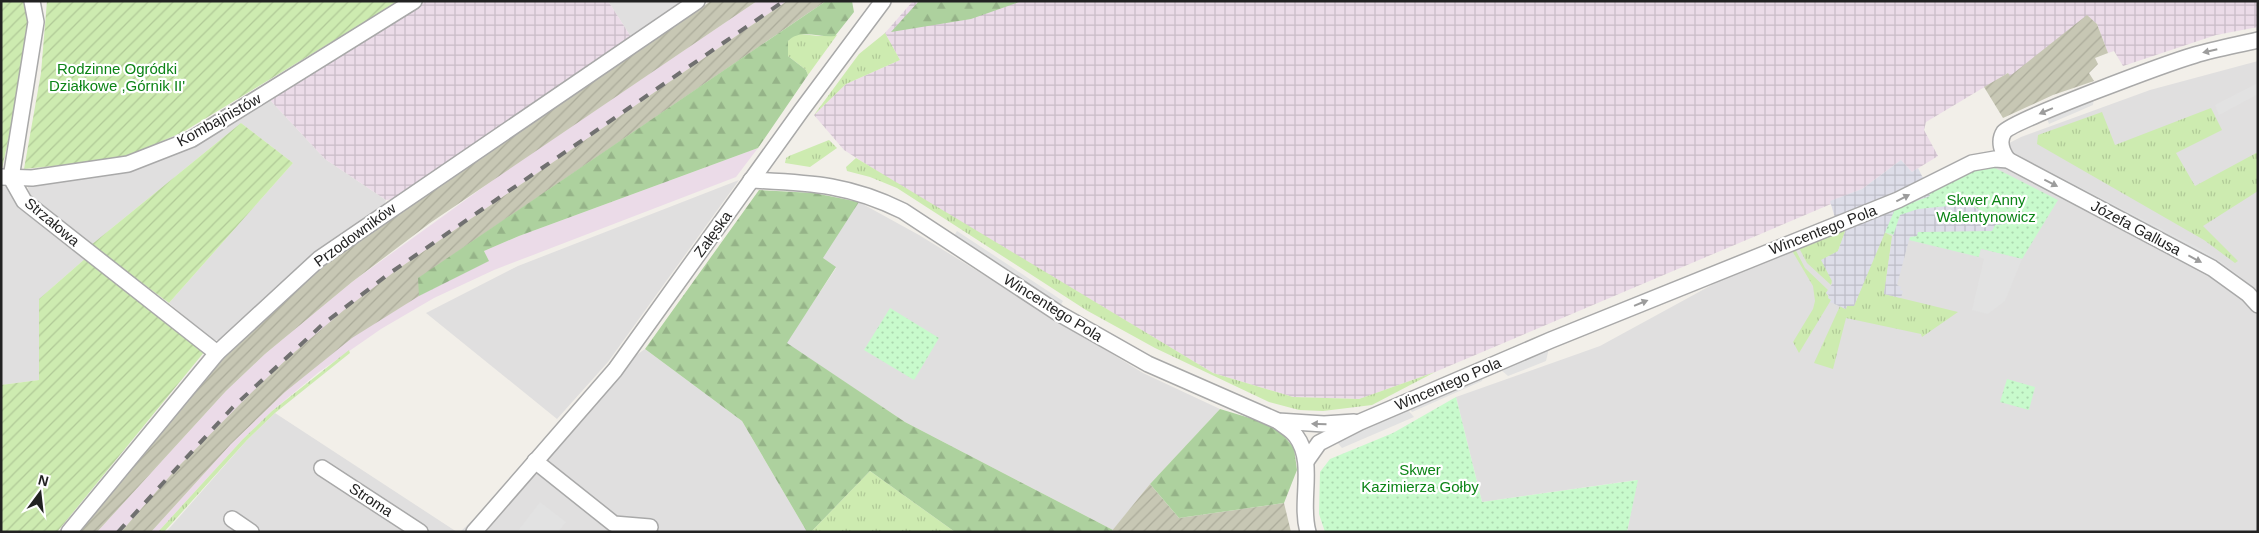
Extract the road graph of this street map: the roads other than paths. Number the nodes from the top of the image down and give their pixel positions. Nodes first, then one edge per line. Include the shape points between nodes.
1 (32, 1) edge
2 (414, 1) edge
3 (697, 1) edge
4 (884, 1) edge
5 (2258, 40) edge
6 (2008, 160) junction
7 (6, 178) edge
8 (751, 180) junction
9 (2258, 305) edge
10 (217, 353) junction
11 (1278, 421) junction
12 (1360, 422) junction
13 (1307, 460) junction
14 (535, 461) junction
15 (322, 468) dead end
16 (232, 519) dead end
17 (650, 527) dead end
18 (69, 532) edge
19 (251, 532) edge
20 (420, 532) edge
21 (474, 532) edge
22 (1308, 532) edge

1 - 7 street via 36,22
2 - 7 street, Kombajnistów via 192,139 128,164 32,178
3 - 10 street, Przodowników via 319,259
4 - 8 street, Załęska
5 -> 6 street via 2194,55 2021,122 2003,136 2002,150
6 -> 9 street, Józefa Gallusa via 2212,268
12 -> 6 street, Wincentego Pola via 1792,241 1898,200 1972,163
7 - 10 street, Strzałowa via 24,201
8 - 11 street, Wincentego Pola via 822,185 877,198 1093,334 1148,364
8 - 14 street, Załęska via 615,370
10 - 18 street, Przodowników
12 -> 11 street, Wincentego Pola
11 - 13 street via 1296,434
12 - 13 street, Wincentego Pola via 1319,442
13 - 22 street via 1304,506
14 - 17 street via 614,524
14 - 21 street, Załęska
15 - 20 street, Stroma
16 - 19 street

